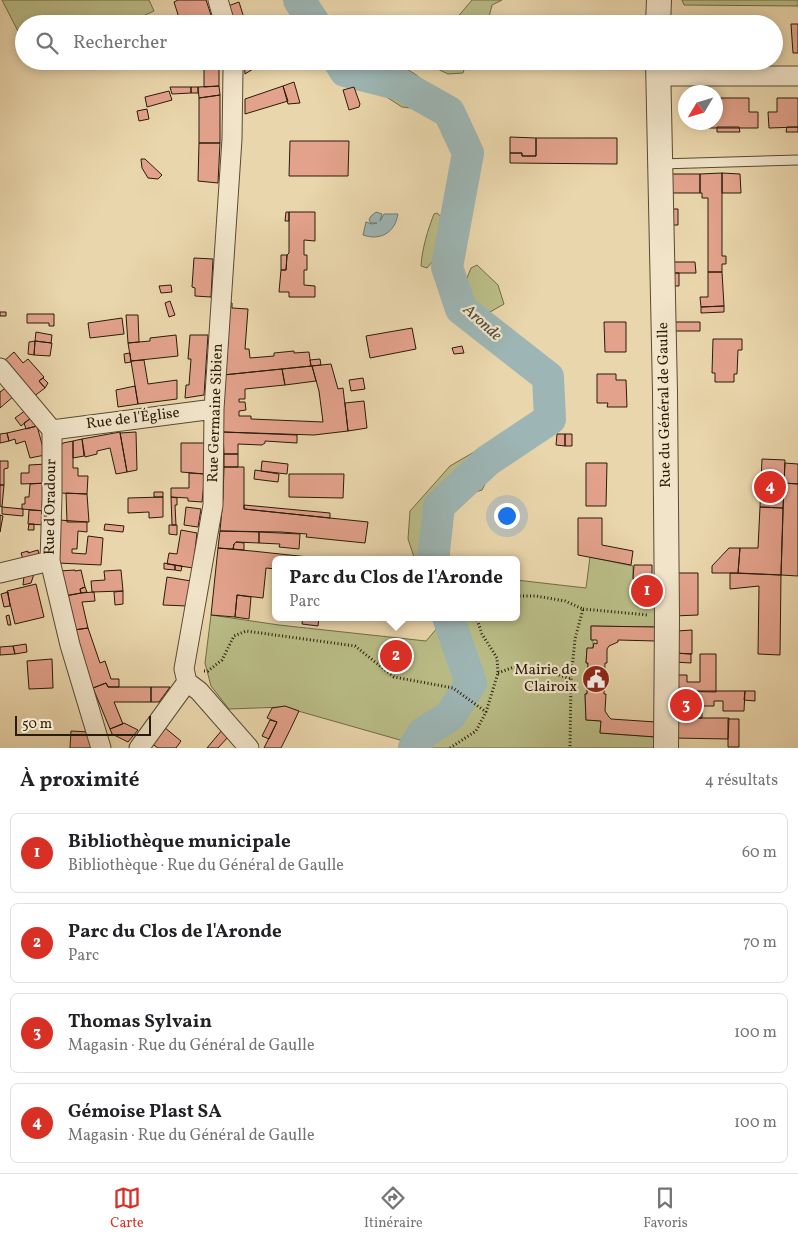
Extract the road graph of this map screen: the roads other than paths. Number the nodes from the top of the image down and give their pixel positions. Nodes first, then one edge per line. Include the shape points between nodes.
1 (218, 0) edge
2 (659, 0) edge
3 (222, 15) edge
4 (658, 15) edge
5 (233, 70) edge
6 (658, 70) edge
7 (693, 70) edge
8 (798, 76) edge
9 (798, 160) edge
10 (660, 164) junction
11 (0, 368) edge
12 (214, 409) junction
13 (52, 430) junction
14 (50, 561) junction
15 (0, 573) edge
16 (185, 676) junction
17 (102, 748) edge
18 (139, 748) edge
19 (249, 748) edge
20 (666, 748) edge

1 - 3 street
2 - 4 street
5 - 12 street, Rue Germaine Sibien via 232,139
6 - 10 street, Rue du Général de Gaulle
7 - 8 street
9 - 10 lane
10 - 20 street, Rue du Général de Gaulle via 665,392
11 - 13 street
12 - 13 street, Rue de l'Église
12 - 16 street, Rue Germaine Sibien via 213,505
13 - 14 street, Rue d'Oradour
14 - 15 street
14 - 17 street, Rue d'Oradour via 70,645
16 - 18 street, Rue Germaine Sibien
16 - 19 street

